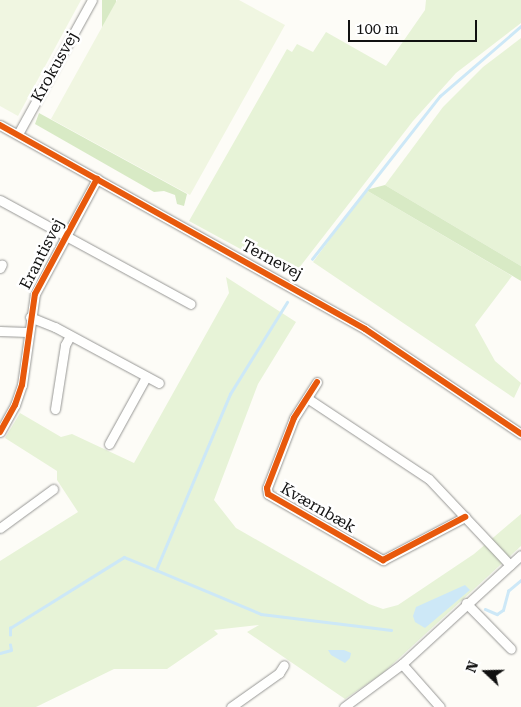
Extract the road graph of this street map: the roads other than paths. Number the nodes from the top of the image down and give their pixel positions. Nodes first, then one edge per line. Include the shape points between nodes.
1 (92, 0) edge
2 (0, 125) edge
3 (18, 134) junction
4 (97, 179) junction
5 (0, 200) edge
6 (66, 236) junction
7 (191, 304) dead end
8 (30, 317) junction
9 (0, 331) edge
10 (28, 332) junction
11 (70, 336) junction
12 (146, 377) junction
13 (317, 382) dead end
14 (159, 383) dead end
15 (307, 398) junction
16 (55, 409) dead end
17 (0, 432) edge
18 (521, 434) edge
19 (109, 444) dead end
20 (53, 489) dead end
21 (465, 517) junction
22 (0, 528) edge
23 (521, 555) edge
24 (510, 565) junction
25 (466, 603) junction
26 (511, 648) dead end
27 (402, 664) junction
28 (284, 665) dead end
29 (231, 707) edge
30 (344, 707) edge
31 (440, 707) edge

1 - 3 street, Krokusvej
2 - 3 street, Ternevej
3 - 4 street, Ternevej
4 - 6 street, Erantisvej
4 - 18 street, Ternevej via 365,329
5 - 6 street, Erantisvej
6 - 7 street, Erantisvej
6 - 8 street, Erantisvej via 35,294
8 - 10 street, Erantisvej
8 - 11 street
9 - 10 street
10 - 17 street, Erantisvej via 22,385 16,406
11 - 12 street
11 - 16 street
12 - 14 street
12 - 19 street
13 - 15 street, Kværnbæk
15 - 21 street via 429,479
15 - 21 street, Kværnbæk via 294,418 267,488 270,495 383,560
20 - 22 street
21 - 24 street
23 - 24 street
24 - 25 street
25 - 26 street
25 - 27 street
27 - 30 street
27 - 31 street
28 - 29 street via 279,673

